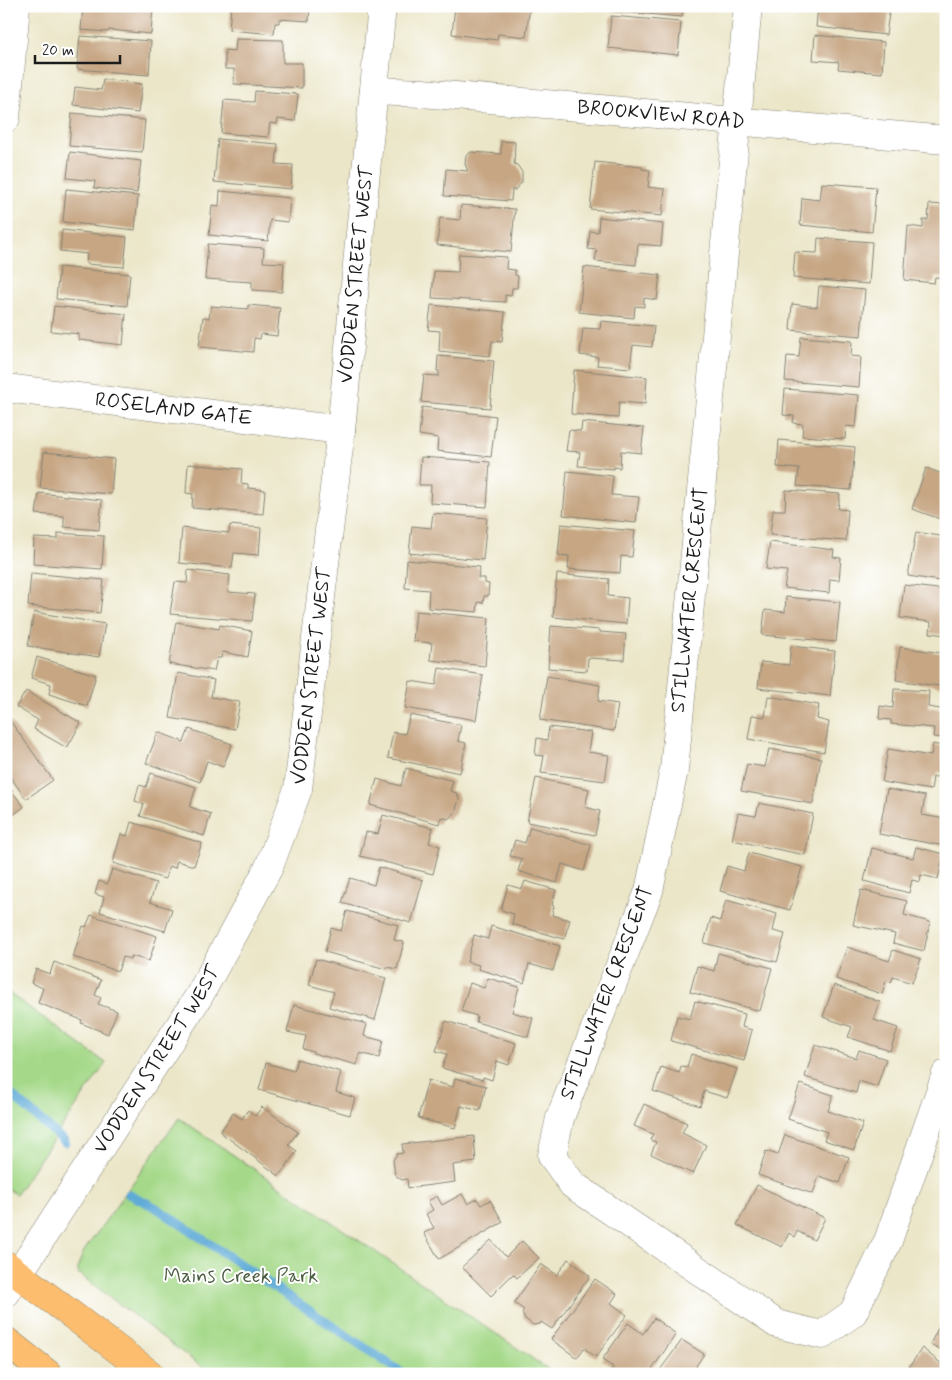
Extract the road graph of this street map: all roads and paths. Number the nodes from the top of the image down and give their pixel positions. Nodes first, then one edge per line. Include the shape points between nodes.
1 (16, 6) edge
2 (382, 6) edge
3 (748, 6) edge
4 (374, 91) junction
5 (6, 118) edge
6 (738, 121) junction
7 (946, 140) edge
8 (6, 388) edge
9 (341, 430) junction
10 (946, 1074) edge
11 (11, 1278) edge
12 (6, 1341) edge
13 (48, 1374) edge
14 (150, 1374) edge

1 - 5 street
2 - 4 street, VODDEN STREET WEST
3 - 6 street, STILLWATER CRESCENT
4 - 6 street, BROOKVIEW ROAD
4 - 9 street, VODDEN STREET WEST
6 - 7 street, BROOKVIEW ROAD
6 - 10 street, STILLWATER CRESCENT via 674,770 649,891 560,1118 552,1156 573,1184 777,1324 822,1335 853,1313 888,1241
8 - 9 street, ROSELAND GATE
9 - 11 street, VODDEN STREET WEST via 298,789 269,867 199,996
11 - 14 main road
12 - 13 main road

